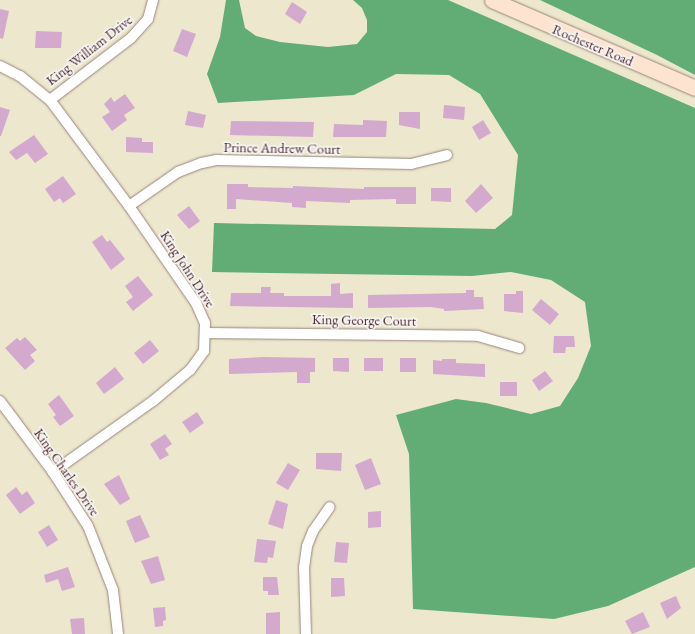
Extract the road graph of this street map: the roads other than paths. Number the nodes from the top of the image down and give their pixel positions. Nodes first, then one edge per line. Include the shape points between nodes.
1 (153, 0) edge
2 (492, 0) edge
3 (0, 66) edge
4 (695, 88) edge
5 (50, 100) junction
6 (447, 155) dead end
7 (129, 206) junction
8 (206, 333) junction
9 (519, 348) dead end
10 (0, 401) edge
11 (53, 472) junction
12 (330, 507) dead end
13 (118, 634) edge
14 (306, 634) edge

1 - 5 street, King William Drive via 148,19 131,38
2 - 4 street, Rochester Road
3 - 5 street, King John Drive via 20,76
5 - 7 street, King John Drive
6 - 7 street, Prince Andrew Court via 411,164 209,162 178,172
7 - 8 street, King John Drive via 196,304 205,323
8 - 9 street, King George Court via 478,336
8 - 11 street, King John Drive via 204,351 190,370 153,401
10 - 11 street, King Charles Drive
11 - 13 street, King Charles Drive via 88,526 98,548 112,590
12 - 14 street via 313,531 307,546 304,568

